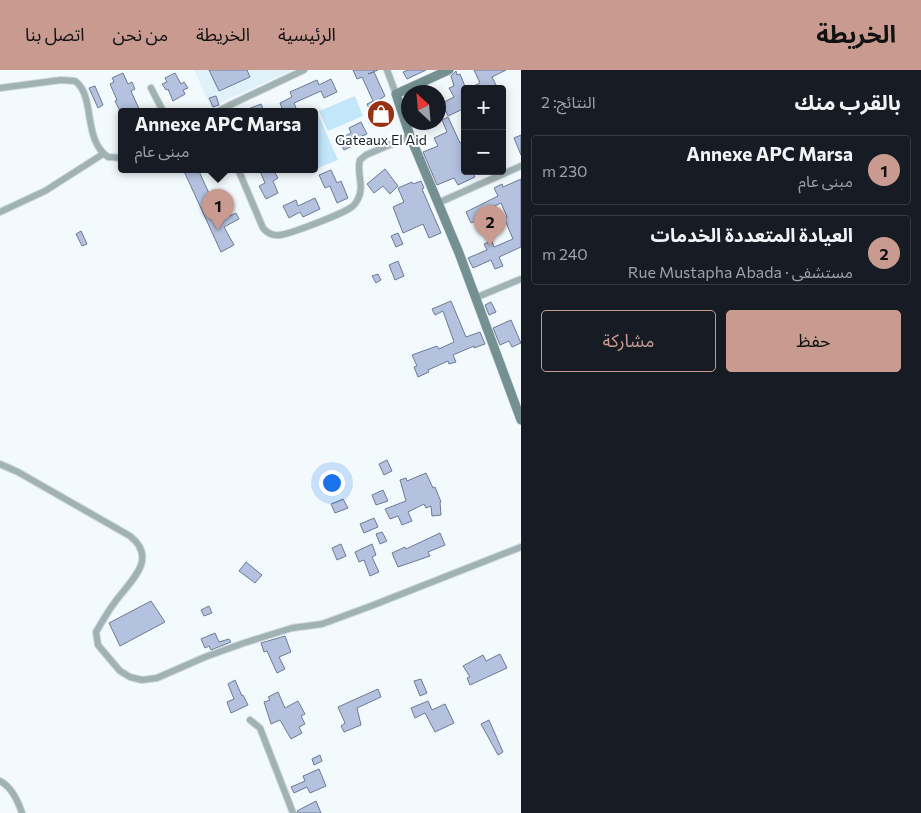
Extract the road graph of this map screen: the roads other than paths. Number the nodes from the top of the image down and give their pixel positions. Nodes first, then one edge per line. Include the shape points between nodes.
1 (304, 70) edge
2 (388, 70) edge
3 (449, 70) edge
4 (0, 88) edge
5 (151, 88) dead end
6 (396, 94) junction
7 (162, 108) edge
8 (225, 108) edge
9 (410, 136) junction
10 (103, 154) junction
11 (118, 158) edge
12 (521, 166) edge
13 (240, 173) edge
14 (438, 203) junction
15 (0, 212) edge
16 (521, 279) edge
17 (475, 298) junction
18 (521, 420) edge
19 (0, 464) edge
20 (521, 547) edge
21 (250, 720) dead end
22 (0, 781) edge
23 (22, 813) edge
24 (292, 813) edge

1 - 8 street
2 - 6 street
3 - 6 main road
4 - 10 street via 75,81 83,89 95,140
5 - 7 street
6 - 9 main road
9 - 13 street via 360,160 361,189 353,206 280,235 270,234 263,228
9 - 14 main road
10 - 11 street
10 - 15 street via 45,191
12 - 14 street
14 - 17 main road
16 - 17 street
17 - 18 main road
19 - 20 street via 130,536 142,548 144,557 138,573 96,632 98,646 120,671 142,680 156,678 205,656 292,628 322,624
21 - 24 street via 260,728
22 - 23 street via 17,800

